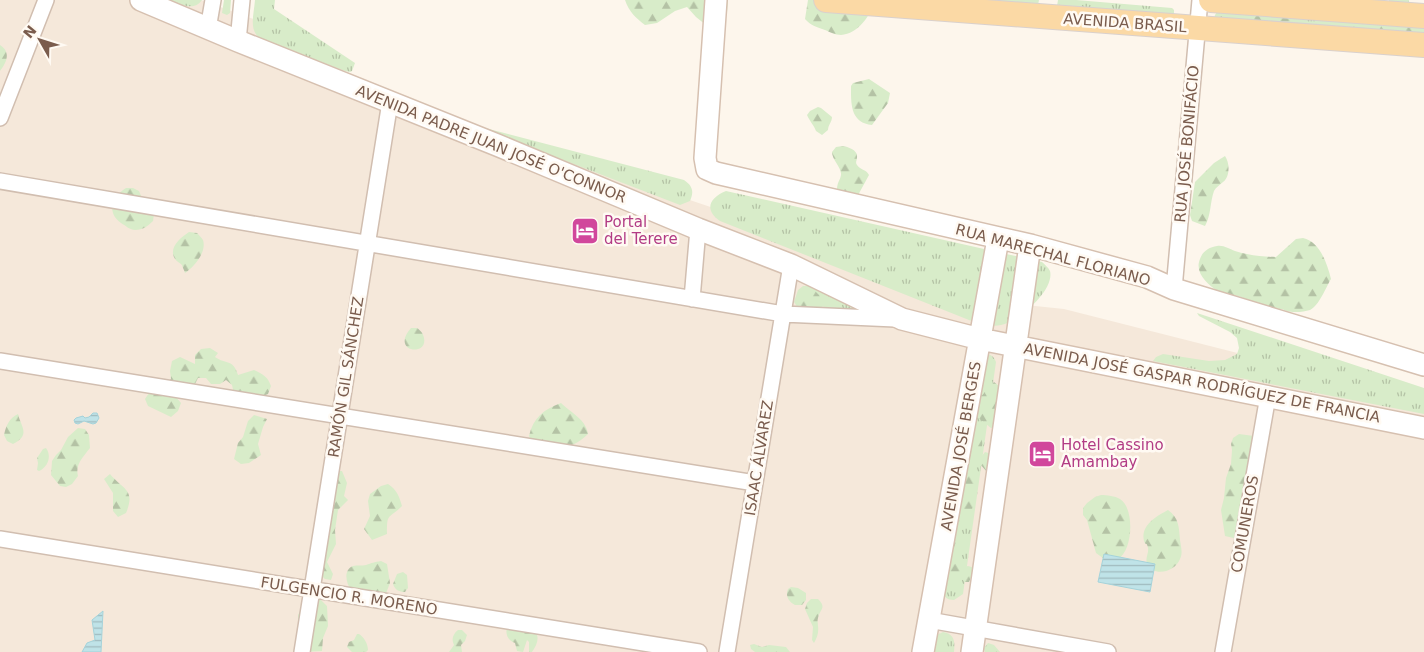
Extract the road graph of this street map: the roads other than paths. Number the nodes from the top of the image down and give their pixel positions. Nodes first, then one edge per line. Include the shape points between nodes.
1 (46, 0) edge
2 (142, 0) edge
3 (213, 0) edge
4 (242, 0) edge
5 (716, 0) edge
6 (826, 0) edge
7 (1200, 0) edge
8 (1211, 0) edge
9 (1424, 16) edge
10 (208, 28) junction
11 (1197, 28) junction
12 (238, 41) junction
13 (1424, 45) edge
14 (390, 102) junction
15 (0, 118) edge
16 (0, 181) edge
17 (698, 229) junction
18 (998, 239) junction
19 (368, 243) junction
20 (1030, 246) junction
21 (791, 264) junction
22 (1174, 289) junction
23 (692, 299) junction
24 (783, 314) junction
25 (902, 319) junction
26 (980, 338) junction
27 (1016, 346) junction
28 (0, 361) edge
29 (1424, 365) edge
30 (1268, 396) junction
31 (340, 416) junction
32 (1424, 428) edge
33 (755, 483) junction
34 (0, 539) edge
35 (312, 590) junction
36 (929, 620) junction
37 (975, 628) junction
38 (302, 652) edge
39 (698, 652) edge
40 (727, 652) edge
41 (923, 652) edge
42 (972, 652) edge
43 (1108, 652) edge
44 (1223, 652) edge

1 - 15 street
2 - 10 main road, AVENIDA PADRE JUAN JOSÉ O'CONNOR
3 - 10 street
4 - 12 street
5 - 18 main road, RUA MARECHAL FLORIANO via 705,158 708,169
6 - 11 main road, AVENIDA BRASIL
7 - 11 street, RUA JOSÉ BONIFÁCIO
8 - 9 main road
10 - 12 main road, AVENIDA PADRE JUAN JOSÉ O'CONNOR
11 - 13 main road, AVENIDA BRASIL
11 - 22 street, RUA JOSÉ BONIFÁCIO
12 - 14 main road, AVENIDA PADRE JUAN JOSÉ O'CONNOR
14 - 17 main road, AVENIDA PADRE JUAN JOSÉ O'CONNOR
14 - 19 street, RAMÓN GIL SÁNCHEZ
16 - 19 street
17 - 21 main road, AVENIDA PADRE JUAN JOSÉ O'CONNOR
17 - 23 street
18 - 20 main road, RUA MARECHAL FLORIANO
18 - 26 main road, AVENIDA JOSÉ BERGES
19 - 23 street
19 - 31 street, RAMÓN GIL SÁNCHEZ
20 - 22 main road, RUA MARECHAL FLORIANO via 1147,277
20 - 27 main road
21 - 24 street, ISAAC ÁLVAREZ
21 - 25 main road, AVENIDA PADRE JUAN JOSÉ O'CONNOR
22 - 29 main road, RUA MARECHAL FLORIANO
23 - 24 street
24 - 25 street
24 - 33 street, ISAAC ÁLVAREZ
25 - 26 main road, AVENIDA PADRE JUAN JOSÉ O'CONNOR
26 - 27 main road, AVENIDA JOSÉ GASPAR RODRÍGUEZ DE FRANCIA
26 - 36 main road, AVENIDA JOSÉ BERGES
27 - 30 main road, AVENIDA JOSÉ GASPAR RODRÍGUEZ DE FRANCIA
27 - 37 main road
28 - 31 street
30 - 32 main road, AVENIDA JOSÉ GASPAR RODRÍGUEZ DE FRANCIA
30 - 44 street, COMUNEROS
31 - 33 street
31 - 35 street, RAMÓN GIL SÁNCHEZ
33 - 40 street, ISAAC ÁLVAREZ
34 - 35 street, FULGENCIO R. MORENO
35 - 38 street, RAMÓN GIL SÁNCHEZ
35 - 39 street, FULGENCIO R. MORENO
36 - 37 street
36 - 41 main road, AVENIDA JOSÉ BERGES
37 - 42 main road
37 - 43 street

